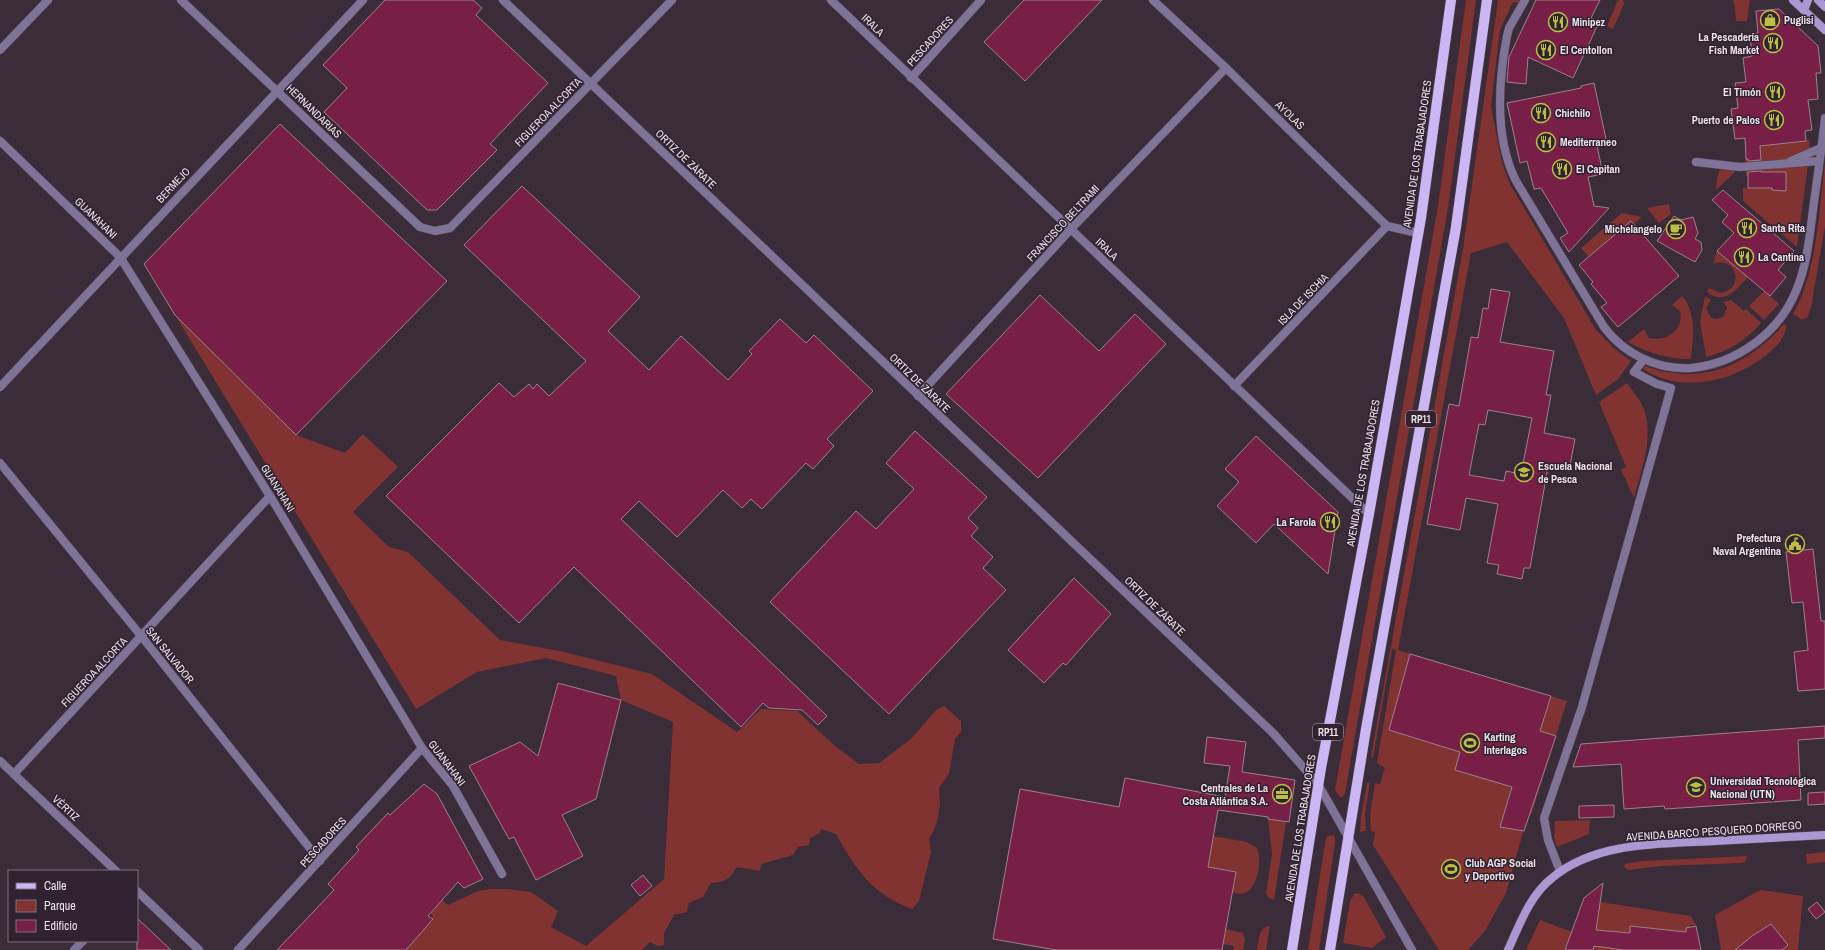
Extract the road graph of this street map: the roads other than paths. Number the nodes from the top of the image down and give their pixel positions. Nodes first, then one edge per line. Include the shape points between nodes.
1 (48, 0) edge
2 (181, 0) edge
3 (363, 0) edge
4 (503, 0) edge
5 (672, 0) edge
6 (831, 0) edge
7 (981, 0) edge
8 (1153, 0) edge
9 (1451, 0) edge
10 (1487, 0) edge
11 (1525, 0) edge
12 (1793, 0) edge
13 (1808, 0) edge
14 (1818, 0) edge
15 (1825, 7) edge
16 (1804, 10) junction
17 (1825, 30) edge
18 (0, 50) edge
19 (1226, 68) junction
20 (911, 78) junction
21 (592, 84) junction
22 (277, 90) junction
23 (1825, 118) edge
24 (0, 142) edge
25 (1821, 148) junction
26 (1819, 161) junction
27 (1696, 162) dead end
28 (1783, 164) junction
29 (1387, 226) junction
30 (1071, 229) junction
31 (435, 231) joint
32 (1418, 232) junction
33 (120, 257) junction
34 (1644, 359) junction
35 (1234, 386) junction
36 (0, 387) edge
37 (918, 396) junction
38 (0, 463) edge
39 (270, 496) junction
40 (1369, 514) junction
41 (142, 637) junction
42 (422, 748) junction
43 (0, 761) edge
44 (14, 774) junction
45 (1318, 784) junction
46 (1825, 835) edge
47 (1348, 837) junction
48 (320, 862) junction
49 (115, 870) edge
50 (1560, 871) junction
51 (502, 874) dead end
52 (138, 892) edge
53 (82, 942) edge
54 (1507, 949) edge
55 (74, 950) edge
56 (199, 950) edge
57 (238, 950) edge
58 (1292, 950) edge
59 (1330, 950) edge
60 (1412, 950) edge

1 - 18 street
2 - 22 street, HERNANDARIAS
3 - 22 street, BERMEJO
4 - 21 street, ORTIZ DE ZÁRATE
5 - 21 street, FIGUEROA ALCORTA
6 - 20 street, IRALA
7 - 20 street, PESCADORES
8 - 19 street, AYOLAS
9 - 32 main road, AVENIDA DE LOS TRABAJADORES / RP11
10 - 47 main road, RP11 via 1456,227
11 - 34 street via 1509,28 1500,94 1500,120 1510,165 1516,181 1604,327 1618,344
12 - 16 main road
13 - 16 main road
14 - 15 main road
16 - 17 main road
19 - 29 street, AYOLAS
19 - 30 street, FRANCISCO BELTRAMI
20 - 30 street, IRALA
21 - 31 street, FIGUEROA ALCORTA via 450,228
21 - 37 street, ORTIZ DE ZÁRATE
22 - 31 street, HERNANDARIAS via 420,227
22 - 33 street, BERMEJO
23 - 25 street
24 - 33 street, GUANAHANI
25 - 26 street
25 - 28 street
26 - 28 street
26 - 34 street via 1810,233 1800,282 1790,304 1776,322 1742,352 1715,364 1701,367 1672,367
27 - 28 street via 1740,167
29 - 32 street
29 - 35 street, ISLA DE ISCHIA
30 - 35 street, IRALA
30 - 37 street, FRANCISCO BELTRAMI
32 - 40 main road, AVENIDA DE LOS TRABAJADORES / RP11
33 - 36 street, BERMEJO
33 - 39 street, GUANAHANI
34 - 50 street via 1634,372 1671,388 1582,707 1544,818 1548,840
35 - 40 street, IRALA
37 - 45 street, ORTIZ DE ZÁRATE via 1273,733
38 - 41 street, SAN SALVADOR
39 - 41 street, FIGUEROA ALCORTA
39 - 42 street, GUANAHANI
40 - 45 main road, AVENIDA DE LOS TRABAJADORES / RP11
41 - 44 street, FIGUEROA ALCORTA
41 - 48 street, SAN SALVADOR
42 - 48 street, PESCADORES
42 - 51 street, GUANAHANI via 453,786
43 - 44 street, VÉRTIZ
44 - 49 street, VÉRTIZ
45 - 47 street, ORTIZ DE ZÁRATE
45 - 58 main road, AVENIDA DE LOS TRABAJADORES / RP11
46 - 50 main road, AVENIDA BARCO PESQUERO DORREGO via 1619,849 1576,862
47 - 59 main road, RP11
47 - 60 street, ORTIZ DE ZÁRATE
48 - 57 street, PESCADORES
50 - 54 main road, AVENIDA BARCO PESQUERO DORREGO via 1540,890
52 - 56 street
53 - 55 street

